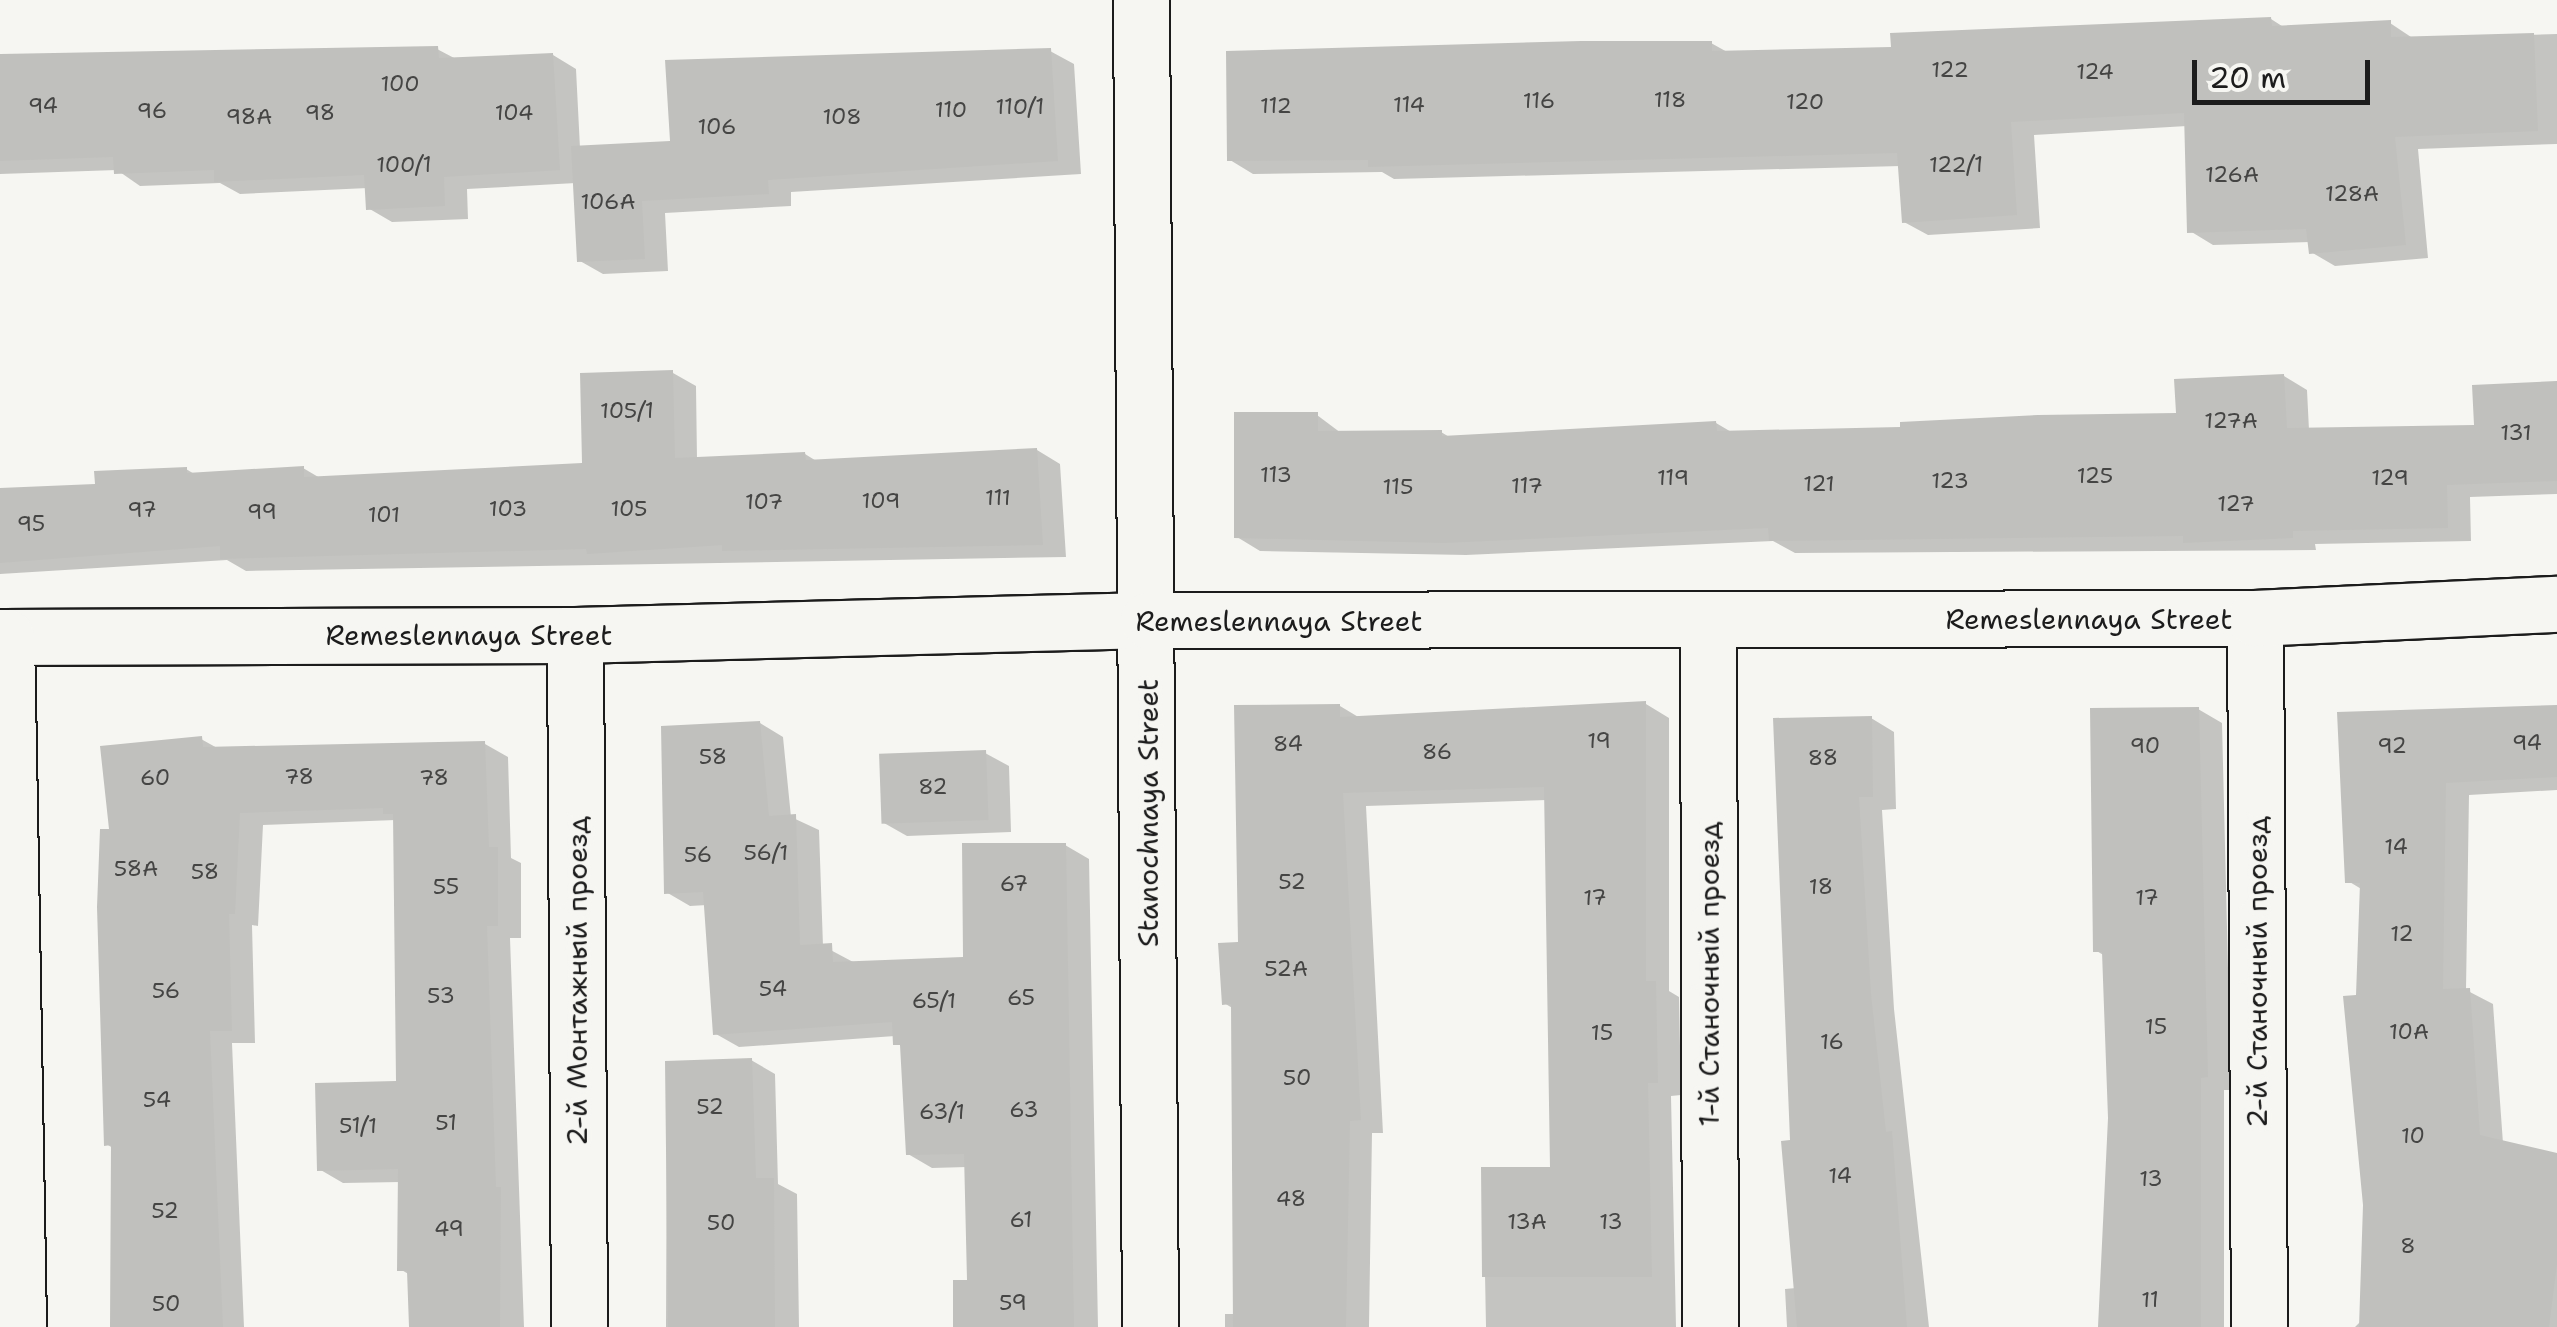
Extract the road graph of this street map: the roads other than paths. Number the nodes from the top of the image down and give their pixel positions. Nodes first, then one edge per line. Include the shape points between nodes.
1 (1142, 0) edge
2 (2557, 604) edge
3 (2255, 618) junction
4 (1148, 620) junction
5 (1708, 620) junction
6 (575, 635) junction
7 (3, 636) edge
8 (18, 1327) edge
9 (579, 1327) edge
10 (1150, 1327) edge
11 (1710, 1327) edge
12 (2259, 1327) edge

1 - 4 street, Stanochnaya Street
2 - 3 street, Remeslennaya Street
3 - 5 street, Remeslennaya Street
3 - 12 street, 2-й Станочный проезд
4 - 5 street, Remeslennaya Street
4 - 6 street, Remeslennaya Street
4 - 10 street, Stanochnaya Street
5 - 11 street, 1-й Станочный проезд
6 - 7 street, Remeslennaya Street
6 - 9 street, 2-й Монтажный проезд
7 - 8 street

